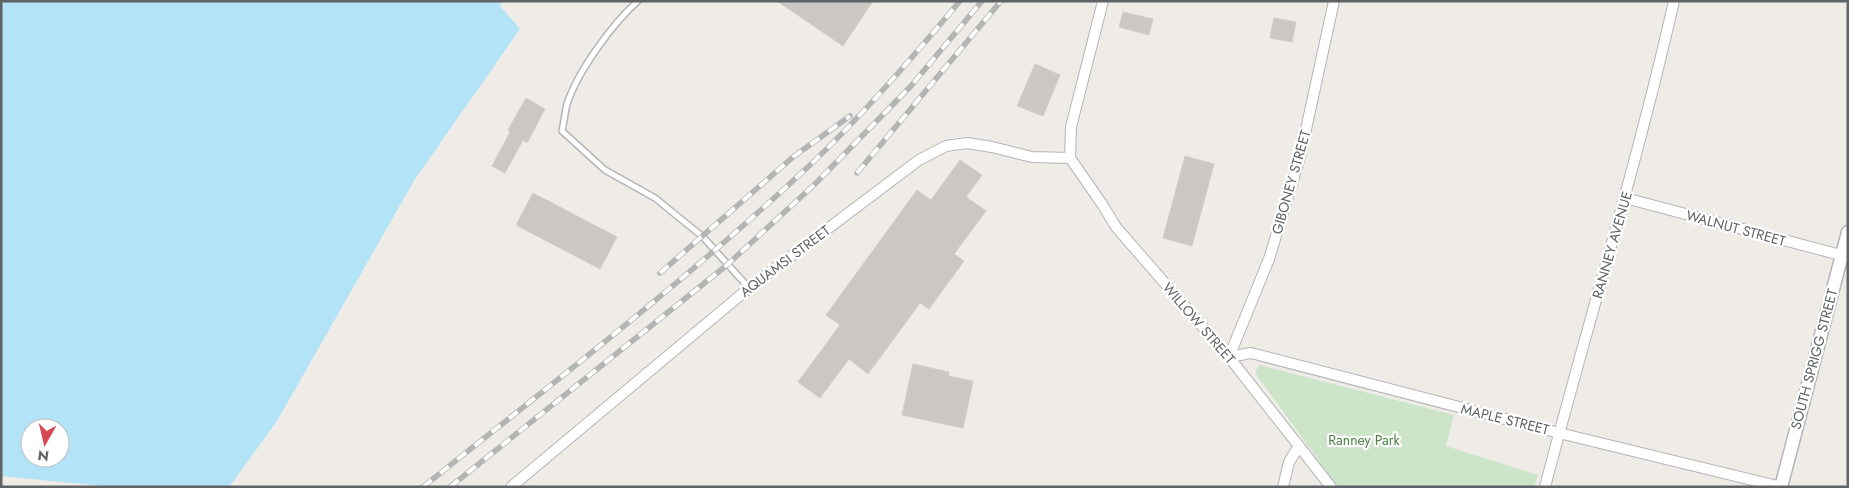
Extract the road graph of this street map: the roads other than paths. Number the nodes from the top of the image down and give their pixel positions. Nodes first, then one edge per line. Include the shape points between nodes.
1 (638, 1) edge
2 (1103, 1) edge
3 (1334, 1) edge
4 (1674, 1) edge
5 (1070, 158) junction
6 (1625, 198) junction
7 (1848, 232) edge
8 (1845, 256) edge
9 (749, 288) junction
10 (1230, 356) junction
11 (1559, 433) junction
12 (1299, 446) junction
13 (511, 487) edge
14 (1283, 487) edge
15 (1331, 487) edge
16 (1545, 487) edge
17 (1781, 487) edge

1 - 9 lane via 585,65 567,104 562,131 604,170 655,198 703,237
2 - 5 street via 1071,127
3 - 10 street, GIBONEY STREET via 1297,166 1269,259
4 - 6 street, RANNEY AVENUE
5 - 9 street, AQUAMSI STREET via 1032,157 967,143 946,146 919,160
5 - 10 street, WILLOW STREET via 1116,227
6 - 8 street, WALNUT STREET
6 - 11 street, RANNEY AVENUE
7 - 8 street, SOUTH SPRIGG STREET
8 - 17 street, SOUTH SPRIGG STREET
9 - 13 street, AQUAMSI STREET
10 - 11 street, MAPLE STREET via 1251,353
10 - 12 street, WILLOW STREET
11 - 16 street, RANNEY AVENUE
11 - 17 street, MAPLE STREET
12 - 14 street via 1289,462
12 - 15 street, WILLOW STREET

